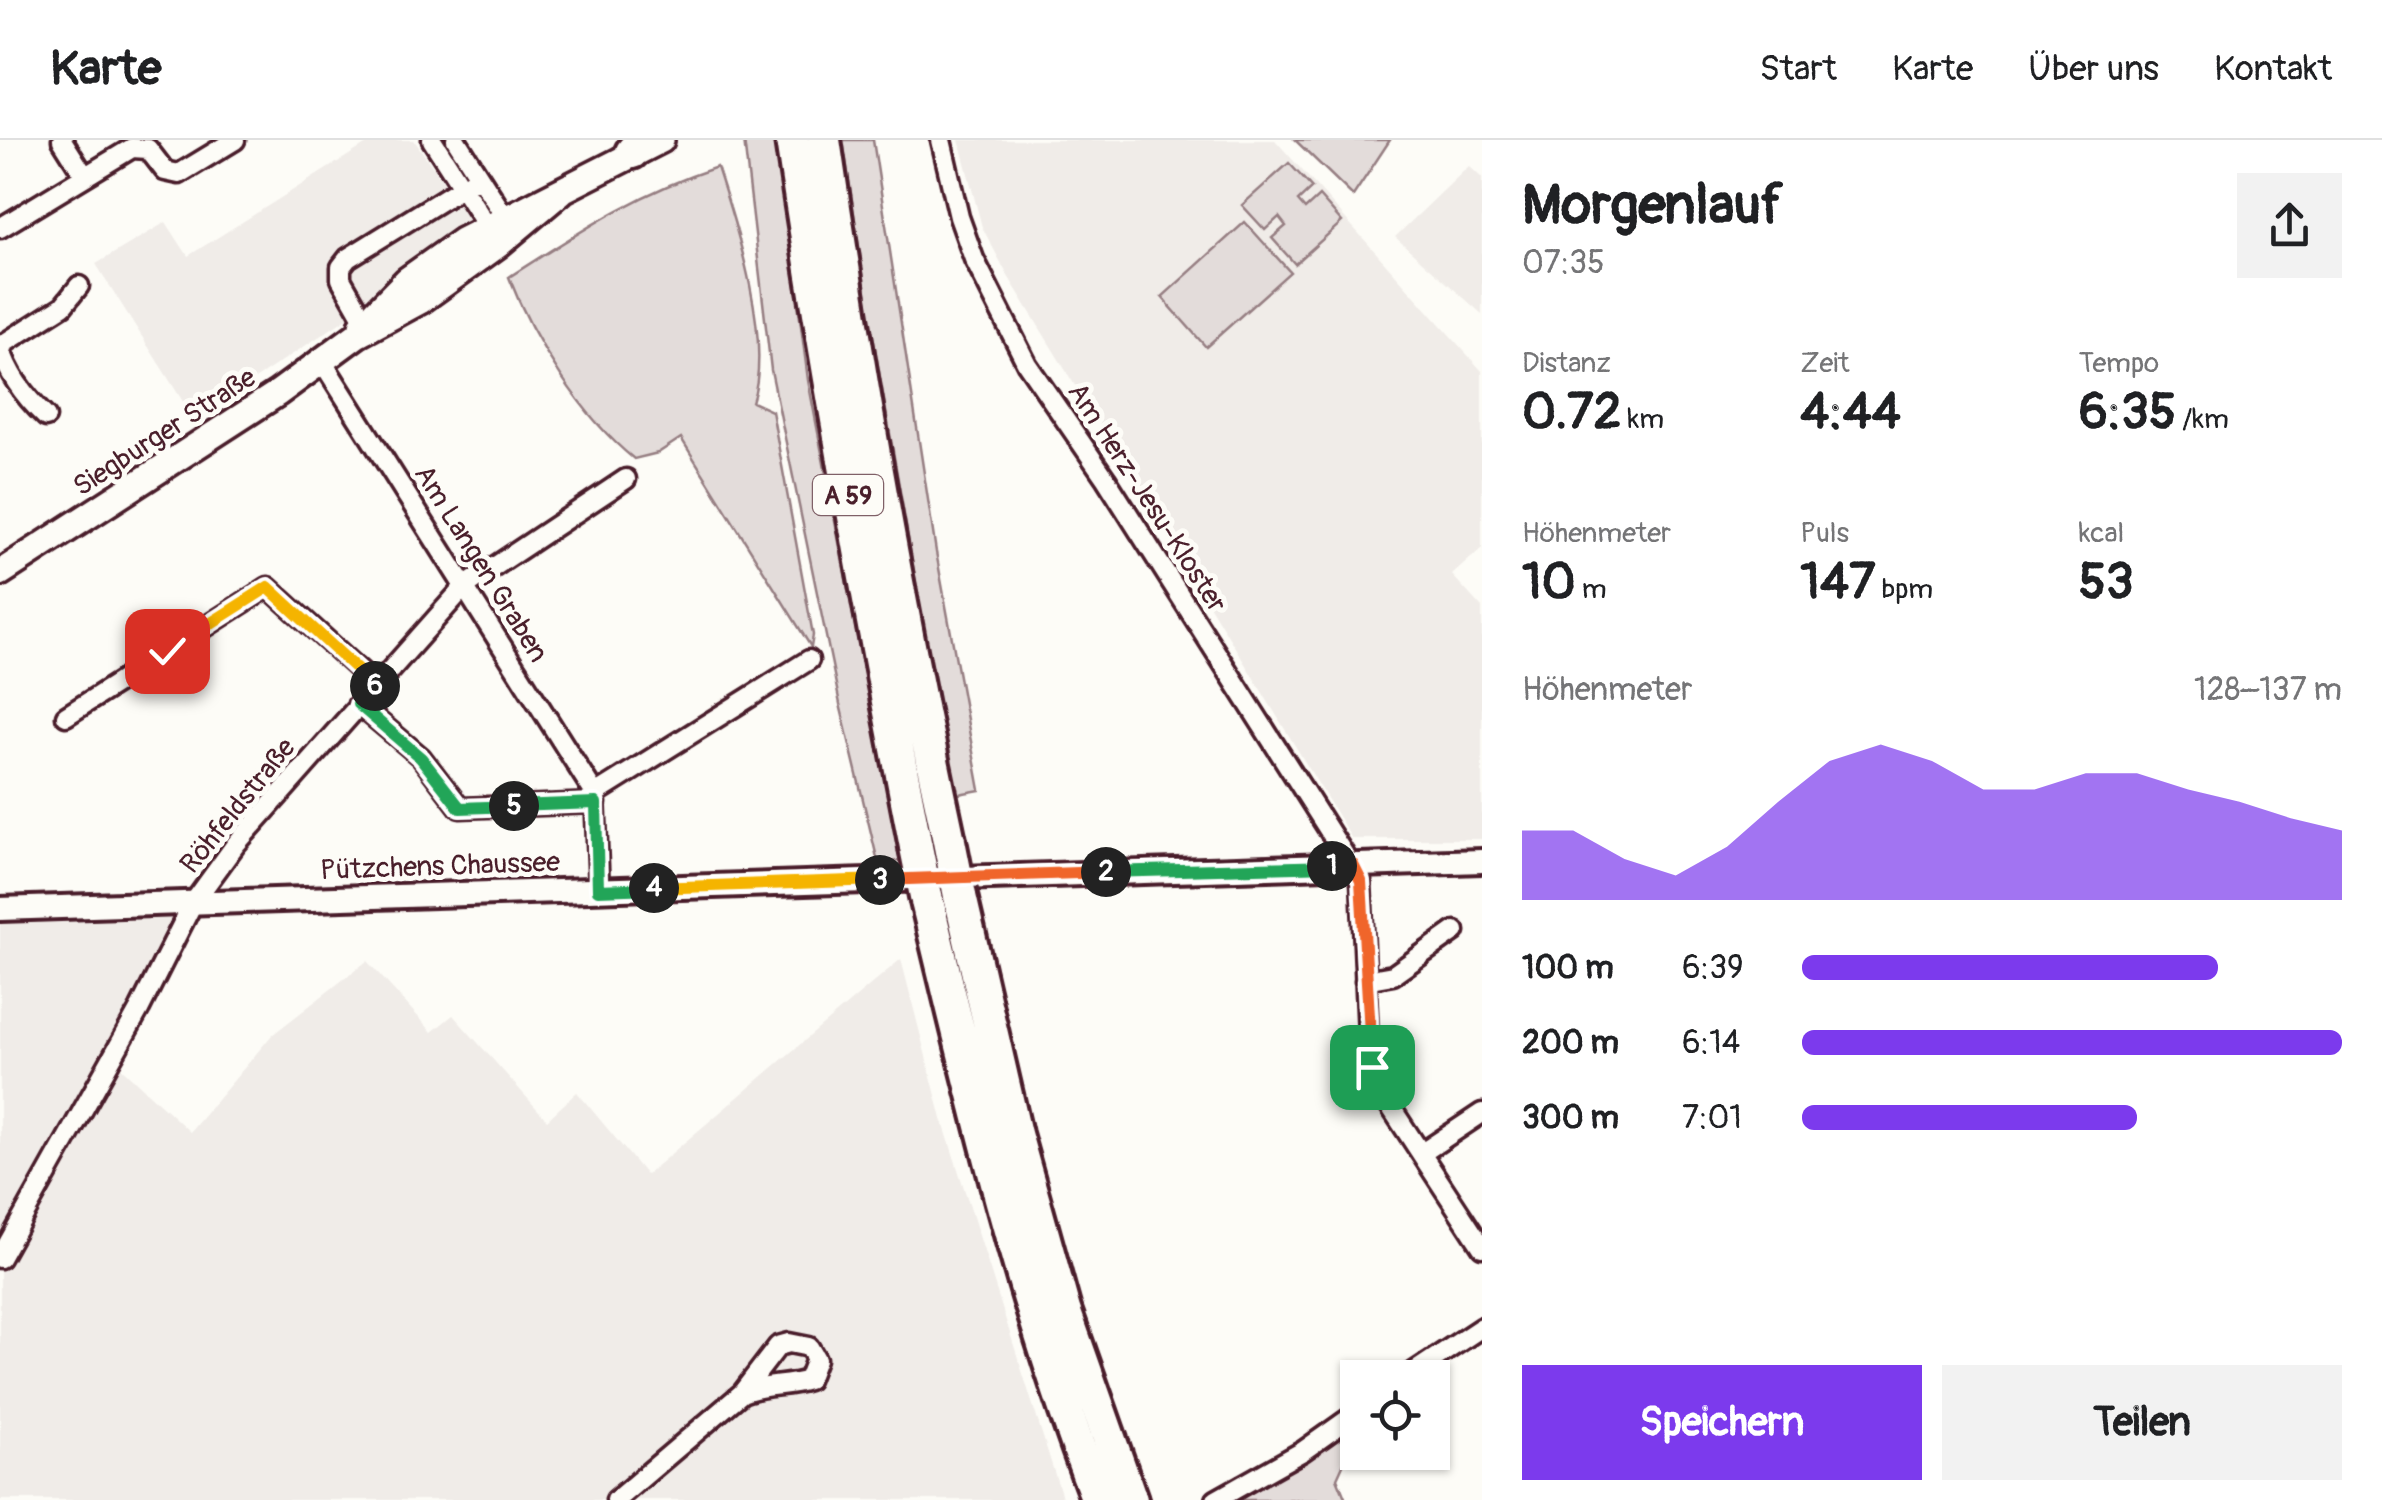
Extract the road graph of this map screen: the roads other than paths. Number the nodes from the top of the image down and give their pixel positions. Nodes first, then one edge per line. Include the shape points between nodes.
1 (62, 140) edge
2 (236, 140) edge
3 (432, 140) edge
4 (456, 140) edge
5 (792, 140) edge
6 (824, 140) edge
7 (941, 140) edge
8 (645, 144) edge
9 (84, 175) junction
10 (479, 177) junction
11 (461, 187) junction
12 (0, 228) edge
13 (497, 229) junction
14 (79, 286) dead end
15 (364, 329) junction
16 (0, 347) edge
17 (322, 361) junction
18 (46, 416) dead end
19 (626, 479) dead end
20 (0, 573) edge
21 (464, 586) junction
22 (808, 660) dead end
23 (376, 685) junction
24 (358, 704) junction
25 (66, 716) dead end
26 (595, 798) junction
27 (1482, 860) edge
28 (1353, 865) junction
29 (598, 890) junction
30 (193, 903) junction
31 (0, 909) edge
32 (1455, 931) dead end
33 (1366, 980) junction
34 (1482, 1113) edge
35 (1422, 1153) junction
36 (1482, 1247) edge
37 (0, 1258) edge
38 (1482, 1328) edge
39 (1433, 1360) edge
40 (742, 1393) dead end
41 (1340, 1425) edge
42 (616, 1500) edge
43 (1098, 1500) edge
44 (1131, 1500) edge
45 (1216, 1500) edge

1 - 9 street
2 - 9 street via 179,174 165,170 148,148 132,148
3 - 11 street
4 - 10 street
5 - 43 highway, A 59, bridge via 855,533 927,900 984,1142 1067,1420
6 - 44 highway, A 59, bridge via 890,550 960,896 1064,1310
7 - 28 street, Am Herz-Jesu-Kloster via 974,259 1027,364
8 - 13 main road, Siegburger Straße
9 - 12 street
10 - 11 street
10 - 13 street
11 - 13 street
11 - 15 street via 341,266
13 - 15 main road, Siegburger Straße via 435,258
14 - 16 street via 63,306
15 - 17 main road, Siegburger Straße
16 - 18 street via 30,402
17 - 20 main road, Siegburger Straße
17 - 21 street, Am Langen Graben
19 - 21 street, Röhfeldstraße
21 - 23 street, Röhfeldstraße
21 - 26 street, Am Langen Graben
22 - 26 street
23 - 24 street, Röhfeldstraße
23 - 25 street via 268,587
24 - 26 street via 421,758 460,808
24 - 30 street, Röhfeldstraße
26 - 29 street
27 - 28 street, Pützchens Chaussee
28 - 29 street, Pützchens Chaussee
28 - 33 street via 1361,881
29 - 30 street, Pützchens Chaussee
30 - 31 street, Pützchens Chaussee
30 - 37 street, Röhfeldstraße
32 - 33 street via 1393,975
33 - 35 street via 1377,1086
34 - 35 street
35 - 36 street
38 - 39 street
40 - 42 street
41 - 45 street

